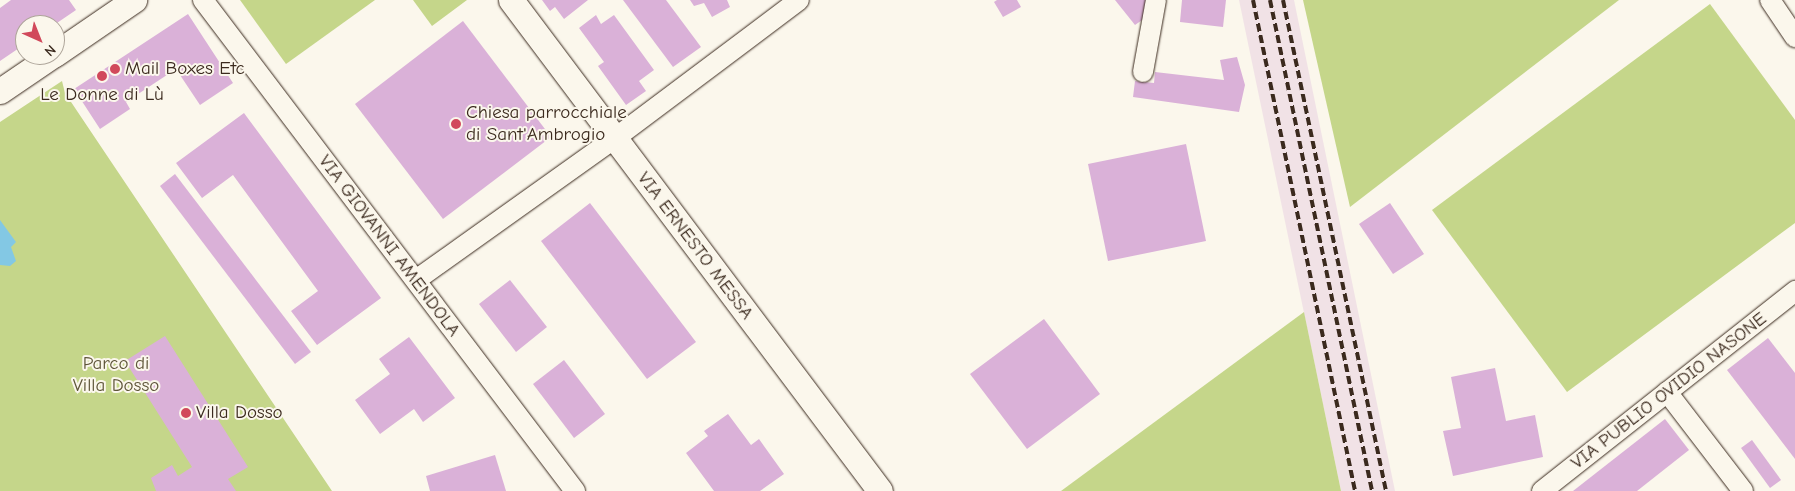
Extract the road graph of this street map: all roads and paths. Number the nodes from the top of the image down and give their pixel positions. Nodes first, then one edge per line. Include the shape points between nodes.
1 (203, 0) edge
2 (510, 0) edge
3 (799, 0) edge
4 (1156, 0) edge
5 (1770, 0) edge
6 (124, 3) edge
7 (1795, 37) edge
8 (65, 46) edge
9 (38, 65) edge
10 (1143, 72) dead end
11 (0, 92) edge
12 (614, 139) junction
13 (416, 280) junction
14 (1795, 291) edge
15 (1668, 392) junction
16 (575, 491) edge
17 (880, 491) edge
18 (1542, 491) edge
19 (1743, 491) edge

1 - 13 street, VIA GIOVANNI AMENDOLA
2 - 12 street, VIA ERNESTO MESSA
3 - 12 street
4 - 10 street
5 - 7 street
6 - 8 street
9 - 11 street
12 - 13 street
12 - 17 street, VIA ERNESTO MESSA
13 - 16 street, VIA GIOVANNI AMENDOLA
14 - 15 street, VIA PUBLIO OVIDIO NASONE
15 - 18 street, VIA PUBLIO OVIDIO NASONE
15 - 19 street

